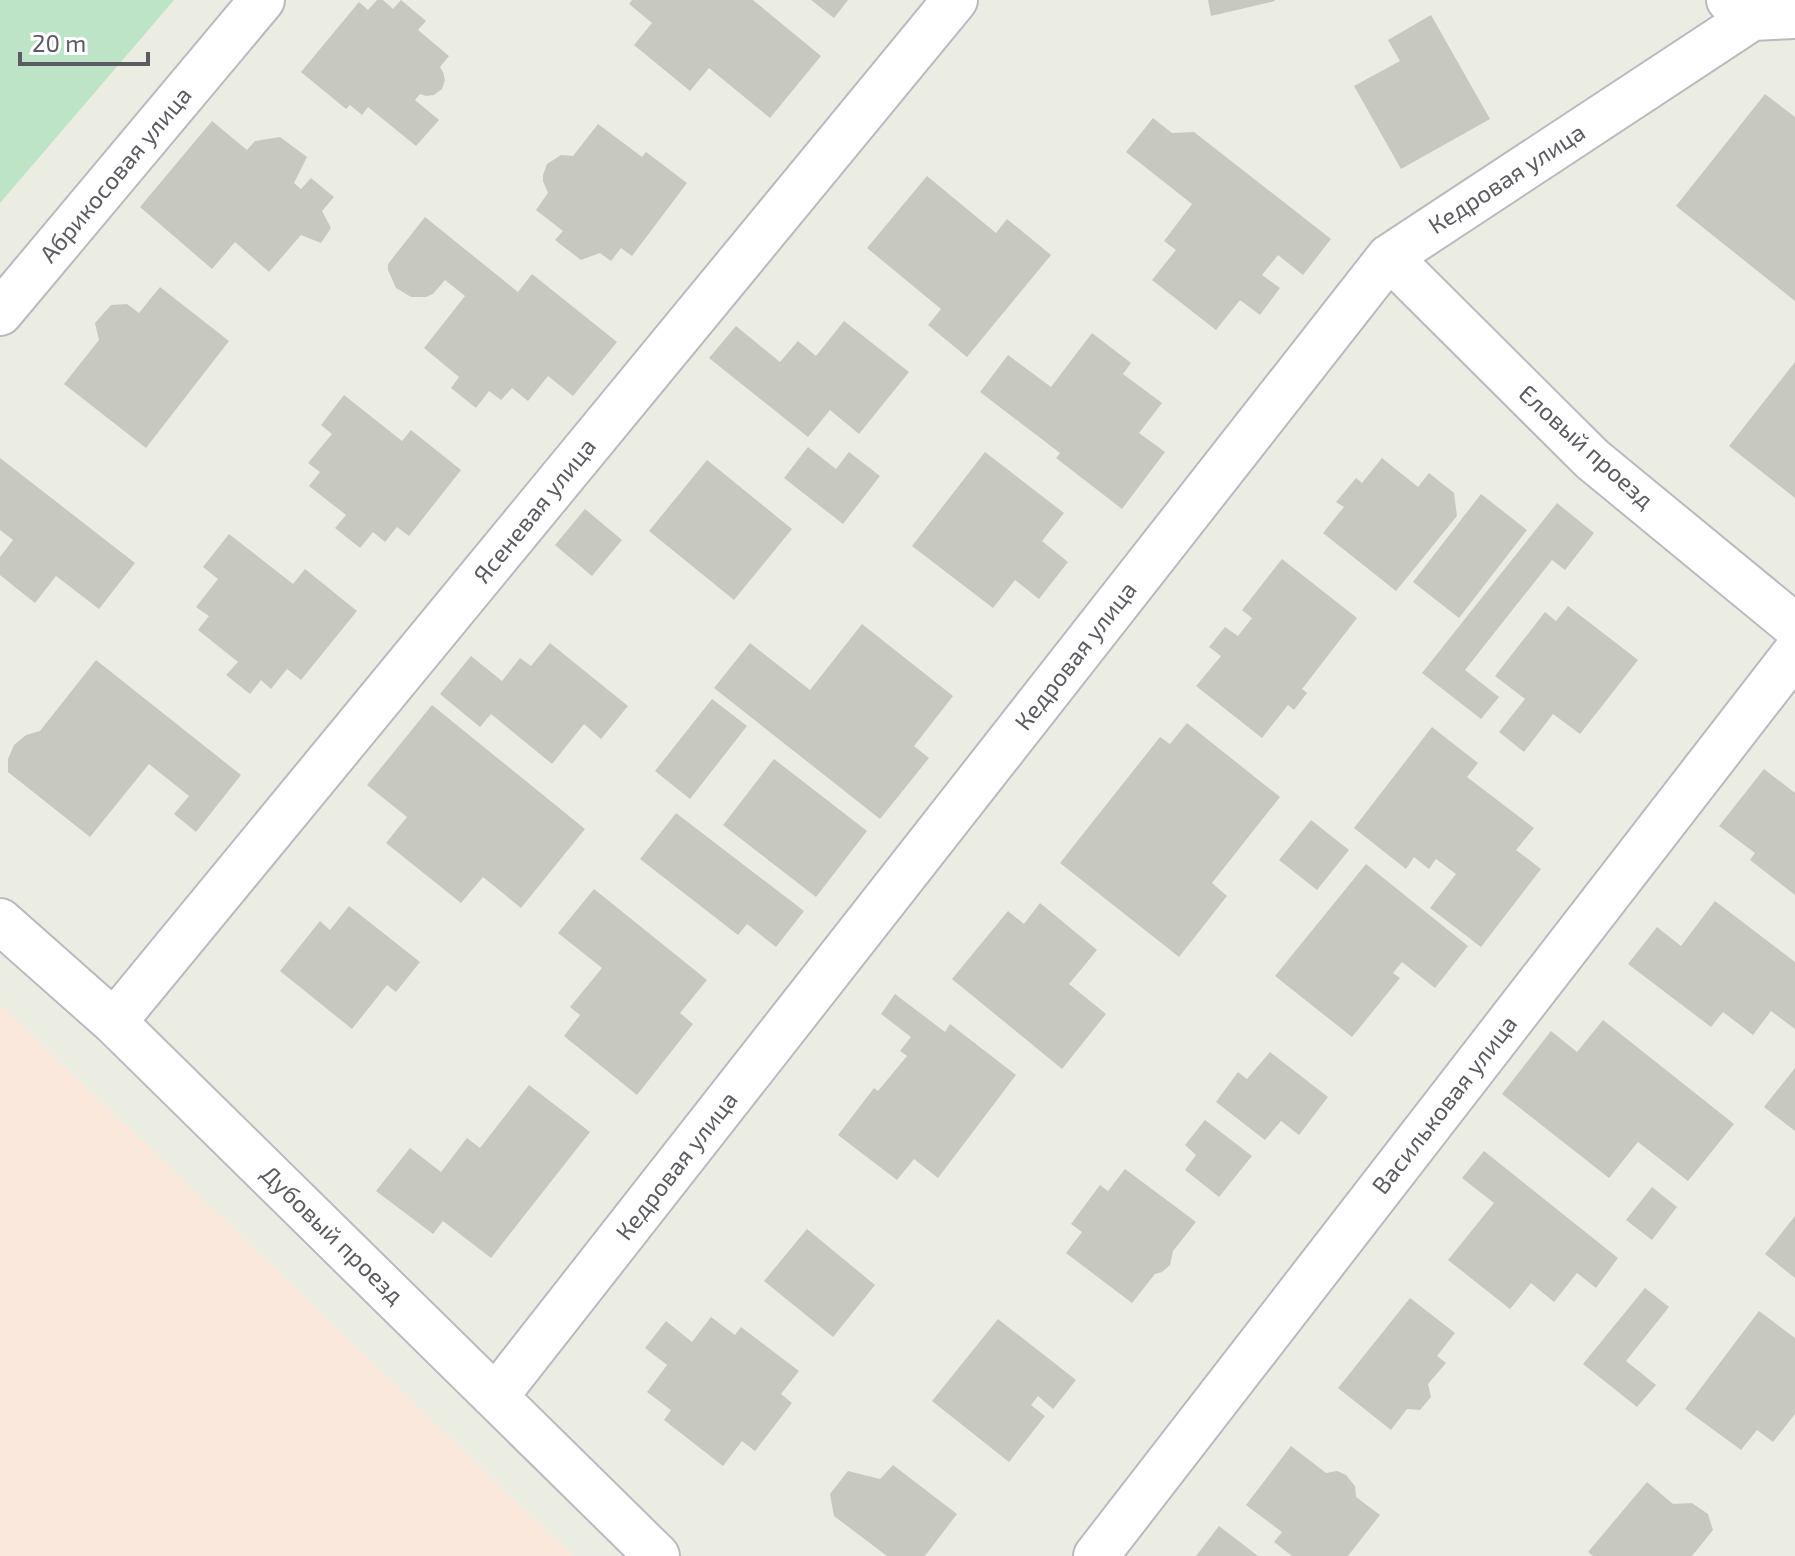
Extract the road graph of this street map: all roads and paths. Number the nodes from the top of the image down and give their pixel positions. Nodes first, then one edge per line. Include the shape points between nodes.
1 (262, 0) edge
2 (955, 0) edge
3 (1740, 9) edge
4 (1795, 16) edge
5 (1389, 257) junction
6 (0, 313) edge
7 (1795, 626) edge
8 (1795, 653) edge
9 (0, 921) edge
10 (114, 1022) junction
11 (496, 1396) junction
12 (657, 1556) edge
13 (1096, 1556) edge

1 - 6 street, Абрикосовая улица
2 - 10 street, Ясеневая улица
3 - 4 street
3 - 5 street, Кедровая улица
5 - 7 street, Еловый проезд via 1592,459
5 - 11 street, Кедровая улица
8 - 13 street, Васильковая улица
9 - 10 street, Дубовый проезд
10 - 11 street, Дубовый проезд
11 - 12 street, Дубовый проезд

